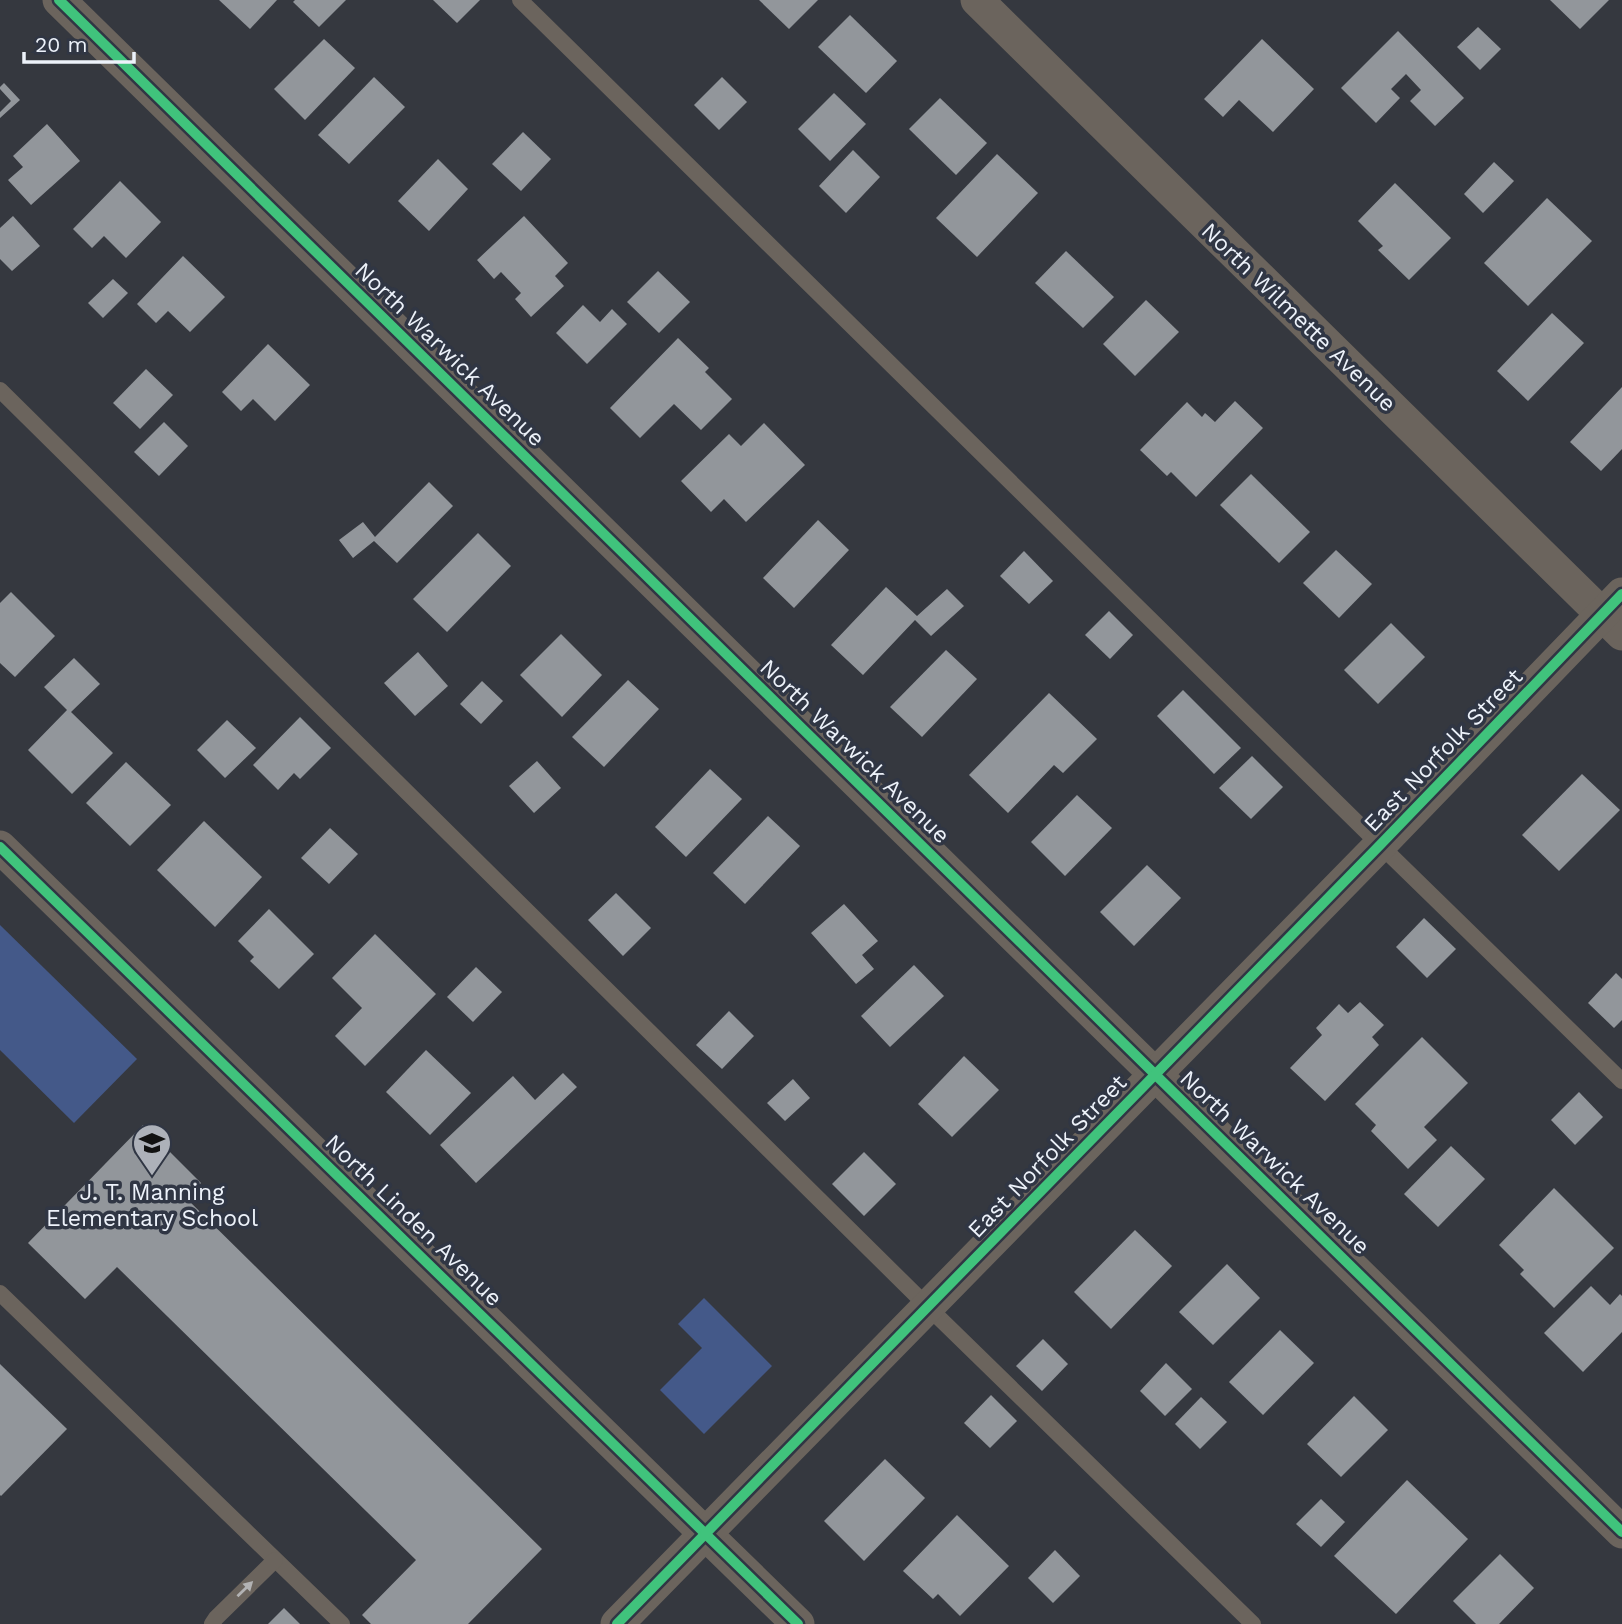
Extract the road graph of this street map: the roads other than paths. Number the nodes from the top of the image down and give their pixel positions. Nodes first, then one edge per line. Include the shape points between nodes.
1 (59, 0) edge
2 (520, 0) edge
3 (976, 0) edge
4 (0, 390) edge
5 (1616, 614) edge
6 (1380, 845) junction
7 (0, 847) edge
8 (1156, 1074) junction
9 (1622, 1081) edge
10 (0, 1293) edge
11 (928, 1307) junction
12 (1622, 1532) edge
13 (706, 1534) junction
14 (275, 1560) junction
15 (214, 1621) edge
16 (341, 1624) edge
17 (617, 1624) edge
18 (798, 1624) edge
19 (1253, 1624) edge

1 - 8 street, North Warwick Avenue
2 - 6 lane
3 - 5 street, North Wilmette Avenue
4 - 11 lane
5 - 6 street, East Norfolk Street
6 - 8 street, East Norfolk Street
6 - 9 lane
7 - 13 street, North Linden Avenue
8 - 11 street, East Norfolk Street
8 - 12 street, North Warwick Avenue
10 - 14 lane
11 - 13 street, East Norfolk Street
11 - 19 lane
13 - 17 street, East Norfolk Street
13 - 18 street, North Linden Avenue
15 -> 14 lane
14 - 16 lane

